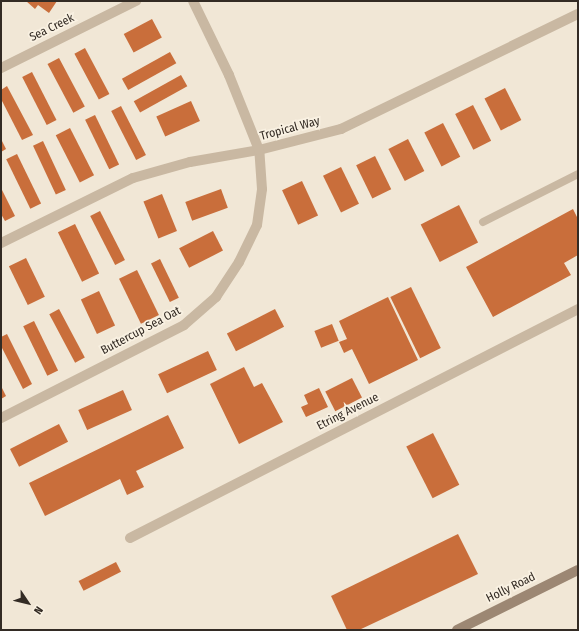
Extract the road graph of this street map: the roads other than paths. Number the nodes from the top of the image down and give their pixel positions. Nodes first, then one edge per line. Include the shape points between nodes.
1 (136, 1) edge
2 (193, 1) edge
3 (578, 14) edge
4 (1, 68) edge
5 (259, 150) junction
6 (578, 174) edge
7 (483, 222) dead end
8 (1, 244) edge
9 (578, 309) edge
10 (1, 418) edge
11 (130, 538) dead end
12 (578, 570) edge
13 (456, 630) edge

1 - 4 street, Sea Creek
2 - 5 street, Buttercup Sea Oat via 229,75
3 - 5 street, Tropical Way via 341,129
5 - 8 street, Tropical Way via 190,162 133,178
5 - 10 street, Buttercup Sea Oat via 262,189 257,225 239,262 216,297 184,325
6 - 7 lane
9 - 11 street, Etring Avenue
12 - 13 main road, Holly Road

